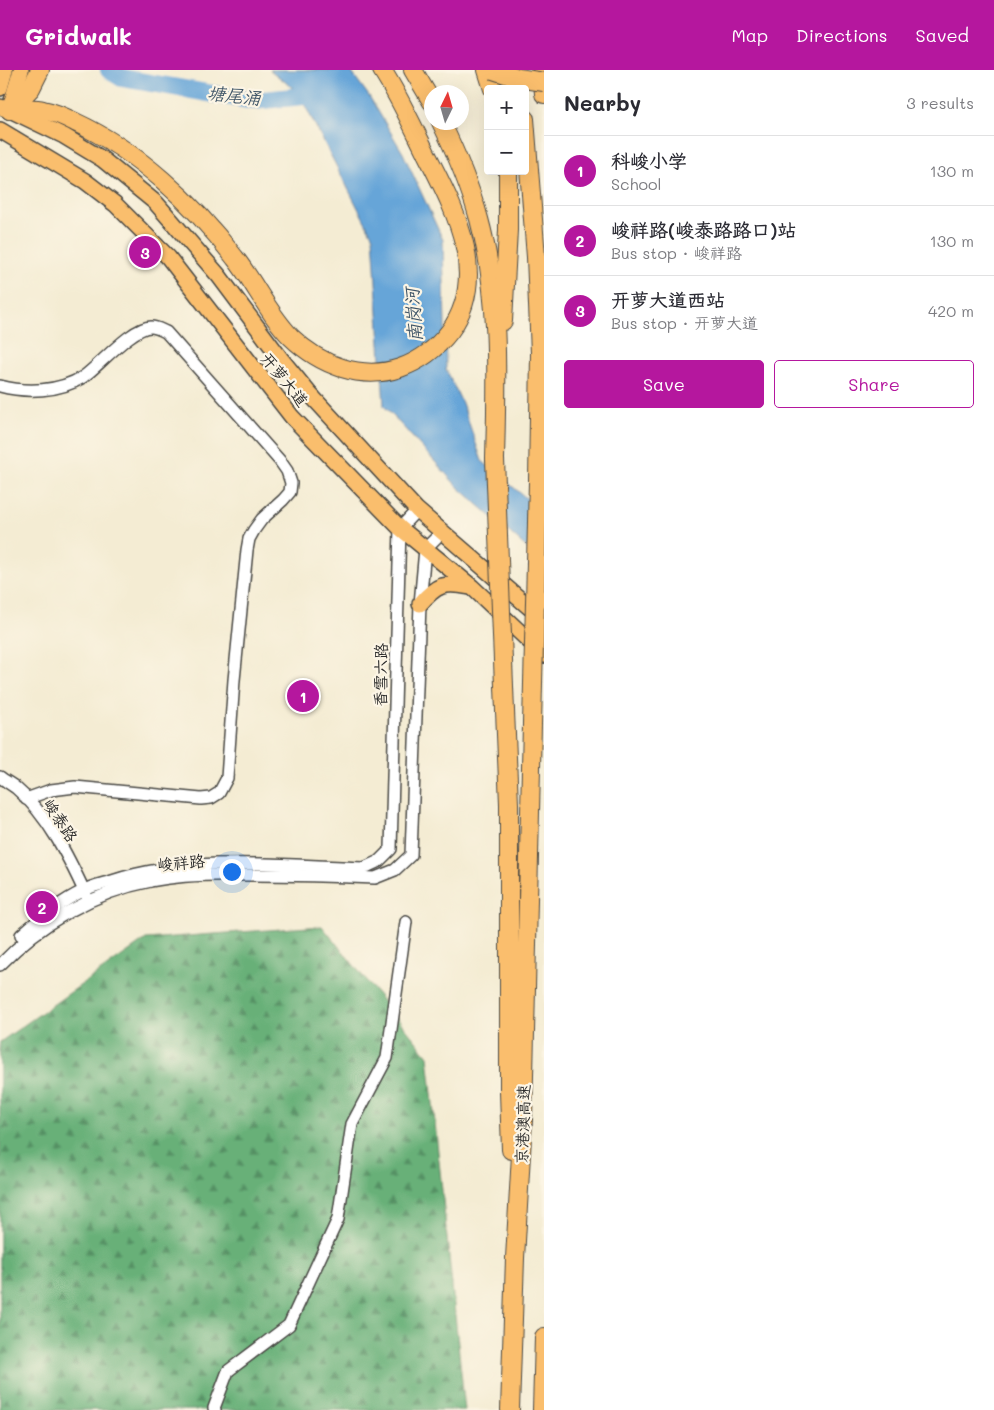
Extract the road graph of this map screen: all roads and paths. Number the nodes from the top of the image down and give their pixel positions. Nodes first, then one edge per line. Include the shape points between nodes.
1 (5, 70) edge
2 (21, 70) edge
3 (40, 70) edge
4 (382, 70) edge
5 (414, 70) edge
6 (487, 70) edge
7 (493, 70) edge
8 (520, 70) edge
9 (542, 70) edge
10 (544, 82) edge
11 (492, 85) edge
12 (522, 85) edge
13 (0, 88) edge
14 (424, 88) edge
15 (544, 94) edge
16 (5, 108) edge
17 (445, 130) edge
18 (526, 130) edge
19 (2, 131) edge
20 (508, 175) edge
21 (497, 376) junction
22 (0, 386) edge
23 (417, 510) junction
24 (400, 528) junction
25 (442, 532) junction
26 (426, 549) junction
27 (472, 587) junction
28 (420, 604) junction
29 (544, 620) edge
30 (544, 655) edge
31 (0, 777) edge
32 (26, 799) junction
33 (391, 849) joint
34 (84, 890) junction
35 (89, 901) junction
36 (406, 922) dead end
37 (0, 955) edge
38 (0, 964) edge
39 (515, 1258) junction
40 (544, 1337) edge
41 (215, 1410) edge
42 (510, 1410) edge
43 (542, 1410) edge

1 - 13 main road
2 - 16 main road
3 - 16 highway via 31,88
4 - 16 highway via 453,209 464,243 468,287 455,324 441,343 412,364 376,373 350,371 323,361 291,338 214,232 172,189 132,155 89,128 58,114 30,108
5 - 14 highway
6 - 11 highway
7 - 10 highway, bridge
8 - 12 highway
9 - 15 highway
16 - 19 main road
16 - 23 main road, 开萝大道 via 64,136 102,159 156,203 219,276 308,392
17 - 21 highway via 479,218 491,277
18 - 39 highway, 京港澳高速, bridge via 540,353 523,1120
19 - 24 main road, 开萝大道 via 85,181 115,204 168,258 292,417
20 - 21 highway via 506,281
21 - 39 highway, bridge via 495,459 509,804 509,1092
22 - 32 street via 18,390 52,389 82,377 135,332 154,326 166,332 280,461 288,471 291,483 290,492 262,519 249,539 227,778 219,793 201,799 75,787 52,790
23 - 24 street
23 - 25 main road, 开萝大道
24 - 26 main road, 开萝大道
24 - 33 street, 香雪六路
25 - 26 street
25 - 29 main road, 开萝大道
26 - 27 main road, 开萝大道
26 - 28 street
27 - 28 main road via 445,584 436,587
27 - 30 main road, 开萝大道
28 - 35 street, 峻祥路 via 411,855 395,870 376,878 255,874 186,876 151,880
31 - 32 street, 峻泰路
32 - 34 street, 峻泰路 via 53,834
33 - 34 street, 峻祥路 via 364,868 201,864 132,875
34 - 35 street, 峻泰路
34 - 37 street, 峻祥路 via 52,910
35 - 38 street, 峻祥路 via 32,935
36 - 41 street via 386,1058 352,1124 338,1219 290,1325 228,1371
39 - 42 highway, 京港澳高速
40 - 43 highway

